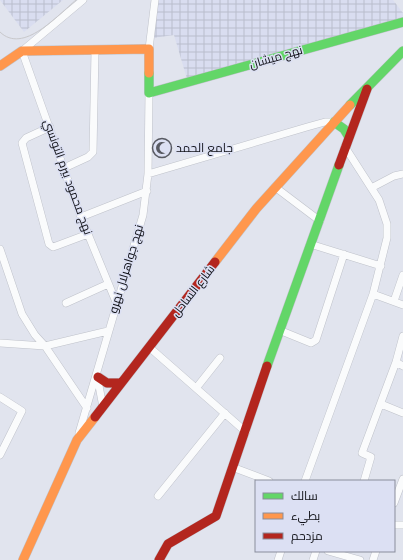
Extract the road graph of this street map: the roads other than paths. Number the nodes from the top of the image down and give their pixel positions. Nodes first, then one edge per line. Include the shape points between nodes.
1 (83, 0) edge
2 (155, 0) edge
3 (403, 22) edge
4 (149, 49) junction
5 (22, 51) junction
6 (95, 51) junction
7 (403, 51) edge
8 (0, 66) edge
9 (367, 90) junction
10 (149, 93) junction
11 (334, 122) junction
12 (307, 127) junction
13 (50, 128) junction
14 (322, 136) junction
15 (349, 136) junction
16 (345, 147) junction
17 (64, 168) junction
18 (148, 174) junction
19 (403, 174) edge
20 (275, 187) junction
21 (372, 187) junction
22 (147, 191) junction
23 (81, 217) junction
24 (320, 221) junction
25 (88, 234) junction
26 (310, 244) junction
27 (0, 249) edge
28 (344, 254) junction
29 (381, 266) junction
30 (403, 277) edge
31 (108, 284) junction
32 (373, 294) junction
33 (394, 301) junction
34 (116, 302) junction
35 (66, 303) dead end
36 (403, 305) edge
37 (108, 330) junction
38 (279, 330) junction
39 (403, 336) edge
40 (0, 343) edge
41 (45, 346) junction
42 (150, 347) junction
43 (220, 358) dead end
44 (396, 362) junction
45 (403, 366) edge
46 (97, 374) junction
47 (119, 383) junction
48 (196, 387) junction
49 (0, 397) edge
50 (381, 404) junction
51 (103, 407) junction
52 (87, 408) junction
53 (225, 413) junction
54 (403, 413) edge
55 (246, 432) junction
56 (77, 440) junction
57 (0, 455) edge
58 (232, 467) junction
59 (403, 479) edge
60 (266, 480) edge
61 (305, 480) edge
62 (364, 480) edge
63 (158, 496) dead end
64 (395, 499) edge
65 (332, 552) edge
66 (23, 560) edge
67 (159, 560) edge
68 (360, 560) edge

1 - 5 street
2 - 4 street
3 - 10 street, نهج ميشان
4 - 6 street
4 - 10 street
5 - 6 street
5 - 8 street
5 - 13 street, نهج محمود بيرم التونسي
6 - 17 street via 93,152
7 - 9 street, شارع الساحل
9 - 11 street, شارع الساحل
9 - 15 street
10 - 18 street, نهج جواهرلال نهرو
11 - 12 street
11 - 14 street, شارع الساحل
11 - 15 street
12 - 14 street
12 - 18 street
13 - 17 street, نهج محمود بيرم التونسي
13 - 25 street via 26,138 22,143 49,244 53,247
14 - 20 street, شارع الساحل
15 - 16 street
16 - 21 street
16 - 24 street
17 - 23 street, نهج محمود بيرم التونسي
18 - 22 street, نهج جواهرلال نهرو
19 - 21 street
20 - 24 street
20 - 42 street, شارع الساحل
21 - 29 street via 387,224
22 - 23 street
22 - 34 street, نهج جواهرلال نهرو via 143,215
23 - 25 street, نهج محمود بيرم التونسي
24 - 26 street
25 - 31 street, نهج محمود بيرم التونسي
26 - 28 street
26 - 38 street
27 - 41 street via 17,305 35,335
28 - 29 street
28 - 38 street via 316,340 311,343
29 - 32 street
30 - 33 street
31 - 34 street, نهج محمود بيرم التونسي
31 - 35 street
32 - 33 street
32 - 61 street
33 - 36 street
34 - 37 street, نهج جواهرلال نهرو
37 - 41 street
37 - 46 street, نهج جواهرلال نهرو
38 - 55 street
39 - 44 street
40 - 41 street
41 - 52 street
42 - 47 street, شارع الساحل
42 - 48 street
43 - 48 street
44 - 45 street
44 - 50 street
46 - 47 street via 107,383
46 - 51 street
46 - 52 street, نهج جواهرلال نهرو
47 - 51 street, شارع الساحل
48 - 53 street
49 - 57 street via 20,408 22,412
50 - 54 street
50 - 62 street via 362,453 371,457
51 - 56 street, شارع الساحل
52 - 56 street, نهج جواهرلال نهرو
53 - 55 street
53 - 63 street
55 - 58 street
56 - 66 street, شارع الساحل
58 - 60 street
58 - 67 street via 215,517 168,544
59 - 64 street
65 - 68 street

